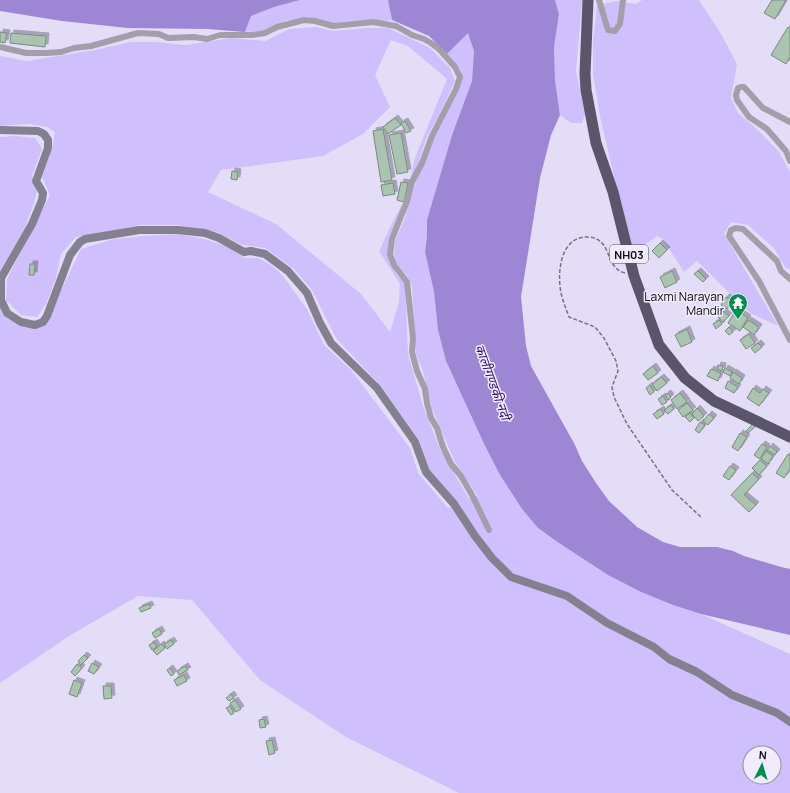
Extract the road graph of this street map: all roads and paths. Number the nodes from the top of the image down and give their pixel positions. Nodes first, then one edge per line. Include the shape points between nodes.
1 (588, 0) edge
2 (599, 0) edge
3 (623, 0) edge
4 (0, 47) edge
5 (790, 122) edge
6 (0, 130) edge
7 (790, 162) edge
8 (634, 276) junction
9 (790, 279) edge
10 (790, 340) edge
11 (790, 437) edge
12 (701, 517) dead end
13 (489, 530) dead end
14 (790, 722) edge

1 - 8 highway, NH03 via 586,90 596,143
2 - 3 street via 608,30 615,31 620,24
4 - 13 street via 26,53 61,52 138,33 159,34 168,38 207,39 220,35 265,33 304,20 333,26 373,22 396,26 424,39 438,49 455,67 460,77 412,182 392,239 390,255 407,282 412,352 425,389 431,418 451,464 472,494
5 - 7 street via 763,108 744,87 738,88 736,96 746,113 767,129 786,151
6 - 14 street via 38,131 48,140 48,148 36,181 43,193 42,200 32,224 1,278 1,300 7,313 28,324 43,322 70,255 80,242 93,237 139,230 178,230 205,233 220,238 244,252 251,250 265,254 288,271 307,293 331,343 377,388 415,442 426,472 454,504 492,558 512,576 567,596 607,623 654,647 669,659 697,672 732,695 777,713
8 - 11 highway, NH03 via 659,345 685,378 714,401
8 - 12 path via 619,272 602,243 596,239 576,239 564,252 561,293 569,316 595,327 612,350 618,371 612,387 614,397 627,424 672,490
9 - 10 street via 781,271 777,261 743,228 731,230 729,236 759,281

